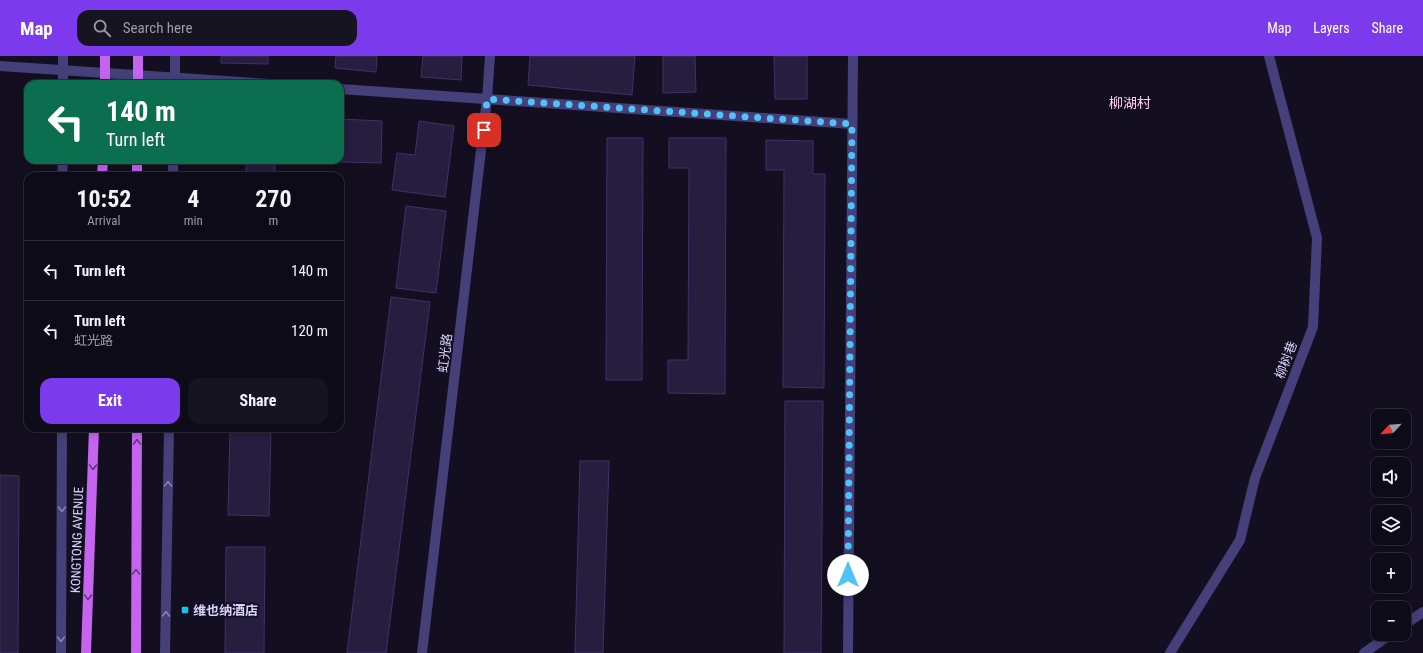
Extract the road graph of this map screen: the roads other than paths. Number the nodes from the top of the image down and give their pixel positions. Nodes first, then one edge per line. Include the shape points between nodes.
1 (63, 56) edge
2 (106, 56) edge
3 (138, 56) edge
4 (175, 56) edge
5 (490, 56) edge
6 (853, 56) edge
7 (1269, 56) edge
8 (0, 66) edge
9 (63, 70) junction
10 (105, 73) junction
11 (63, 80) edge
12 (105, 80) edge
13 (138, 80) edge
14 (175, 80) edge
15 (344, 89) edge
16 (487, 99) junction
17 (852, 124) junction
18 (62, 432) edge
19 (94, 432) edge
20 (137, 432) edge
21 (169, 432) edge
22 (1423, 612) edge
23 (1411, 620) edge
24 (1381, 641) edge
25 (61, 653) edge
26 (86, 653) edge
27 (136, 653) edge
28 (165, 653) edge
29 (422, 653) edge
30 (848, 653) edge
31 (1170, 653) edge
32 (1364, 653) edge

1 - 9 street
2 - 10 main road
3 - 13 main road
4 - 14 street
5 - 16 street, 虹光路
6 - 17 street
7 - 31 street, 柳树巷 via 1317,238 1313,327 1255,478 1240,540
8 - 9 street
9 - 10 street
9 - 11 street
10 - 12 main road
10 - 13 street
15 - 16 street
16 - 17 street
16 - 29 street, 虹光路
17 - 30 street
18 -> 25 street
19 -> 26 main road, KONGTONG AVENUE
27 -> 20 main road
28 -> 21 street
22 - 23 street
24 - 32 street

